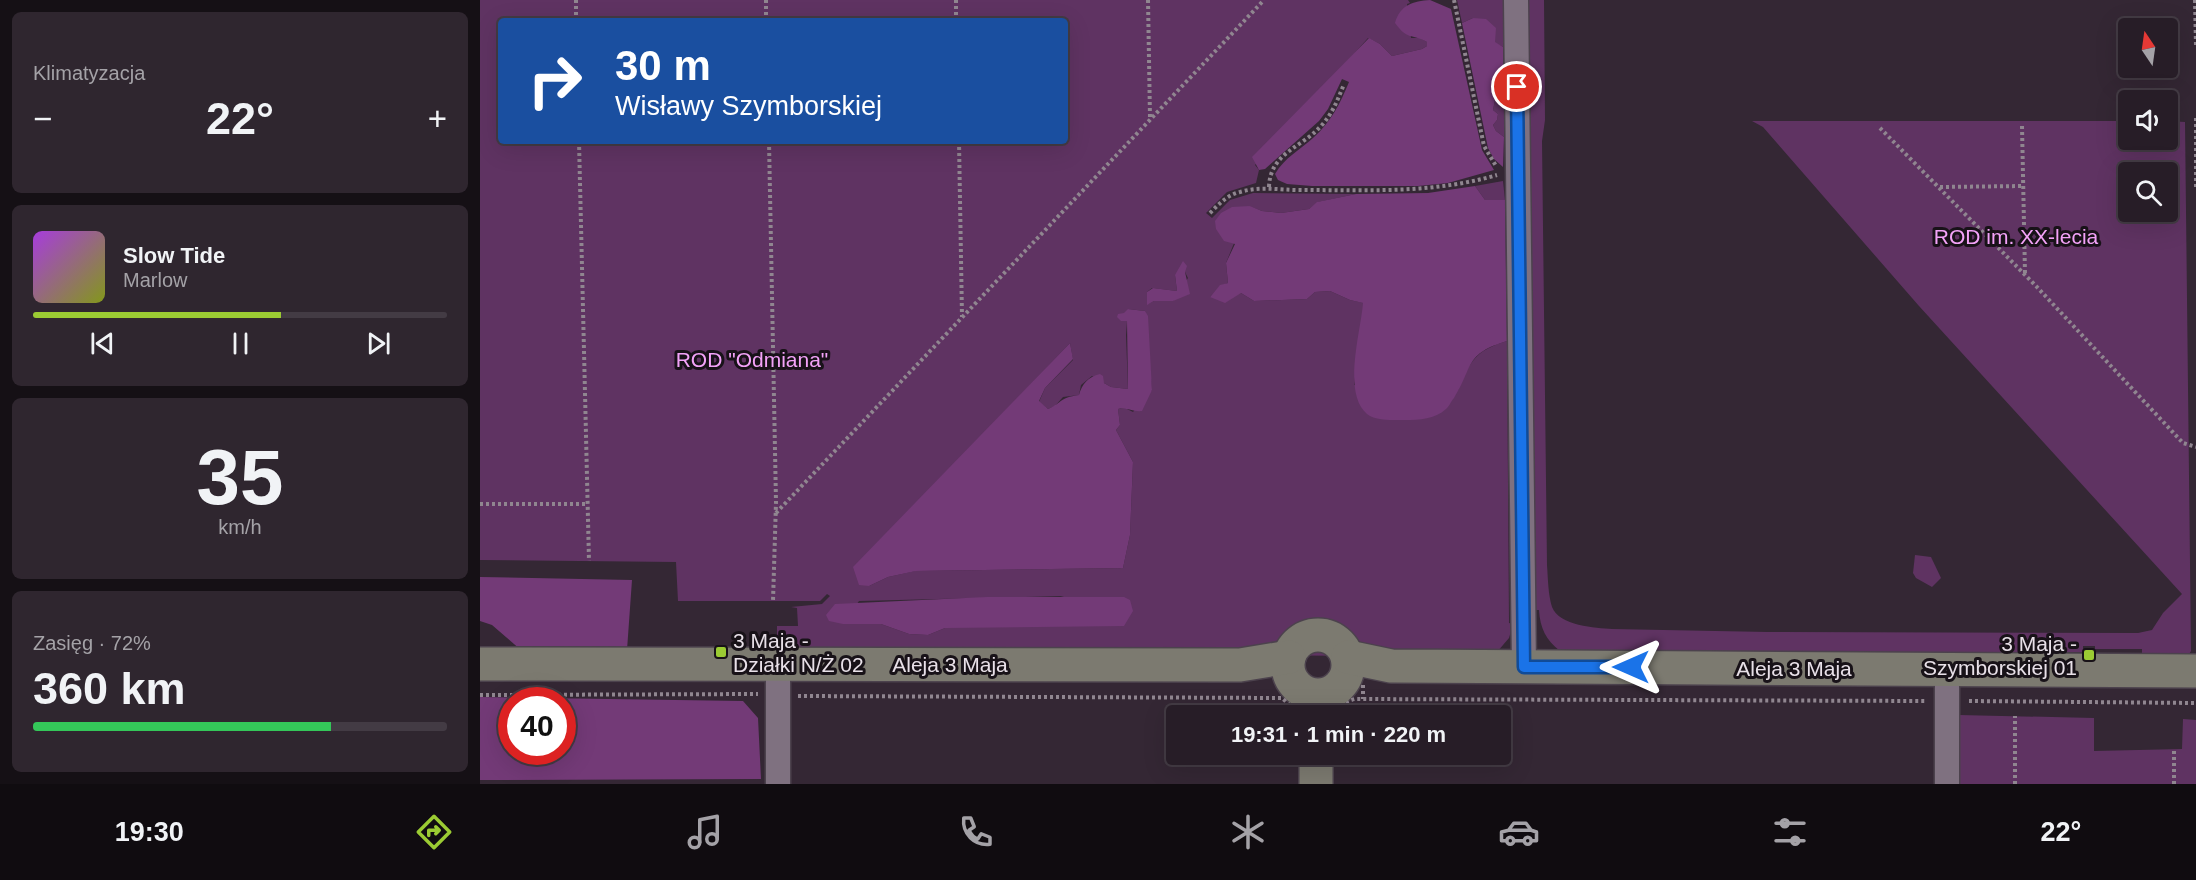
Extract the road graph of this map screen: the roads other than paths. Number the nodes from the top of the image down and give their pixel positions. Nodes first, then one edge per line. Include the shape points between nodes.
1 (1516, 0) edge
2 (778, 663) junction
3 (480, 664) edge
4 (1524, 667) junction
5 (1947, 669) junction
6 (2196, 671) edge
7 (1327, 694) edge
8 (1316, 765) edge
9 (778, 784) edge
10 (1316, 784) edge
11 (1947, 784) edge

1 - 4 street
2 - 3 street, Aleja 3 Maja
2 - 7 street, Aleja 3 Maja via 1240,665
2 - 9 street
4 - 5 street, Aleja 3 Maja
4 - 7 street, Aleja 3 Maja via 1391,666
5 - 6 street, Aleja 3 Maja
5 - 11 street
8 - 10 street

